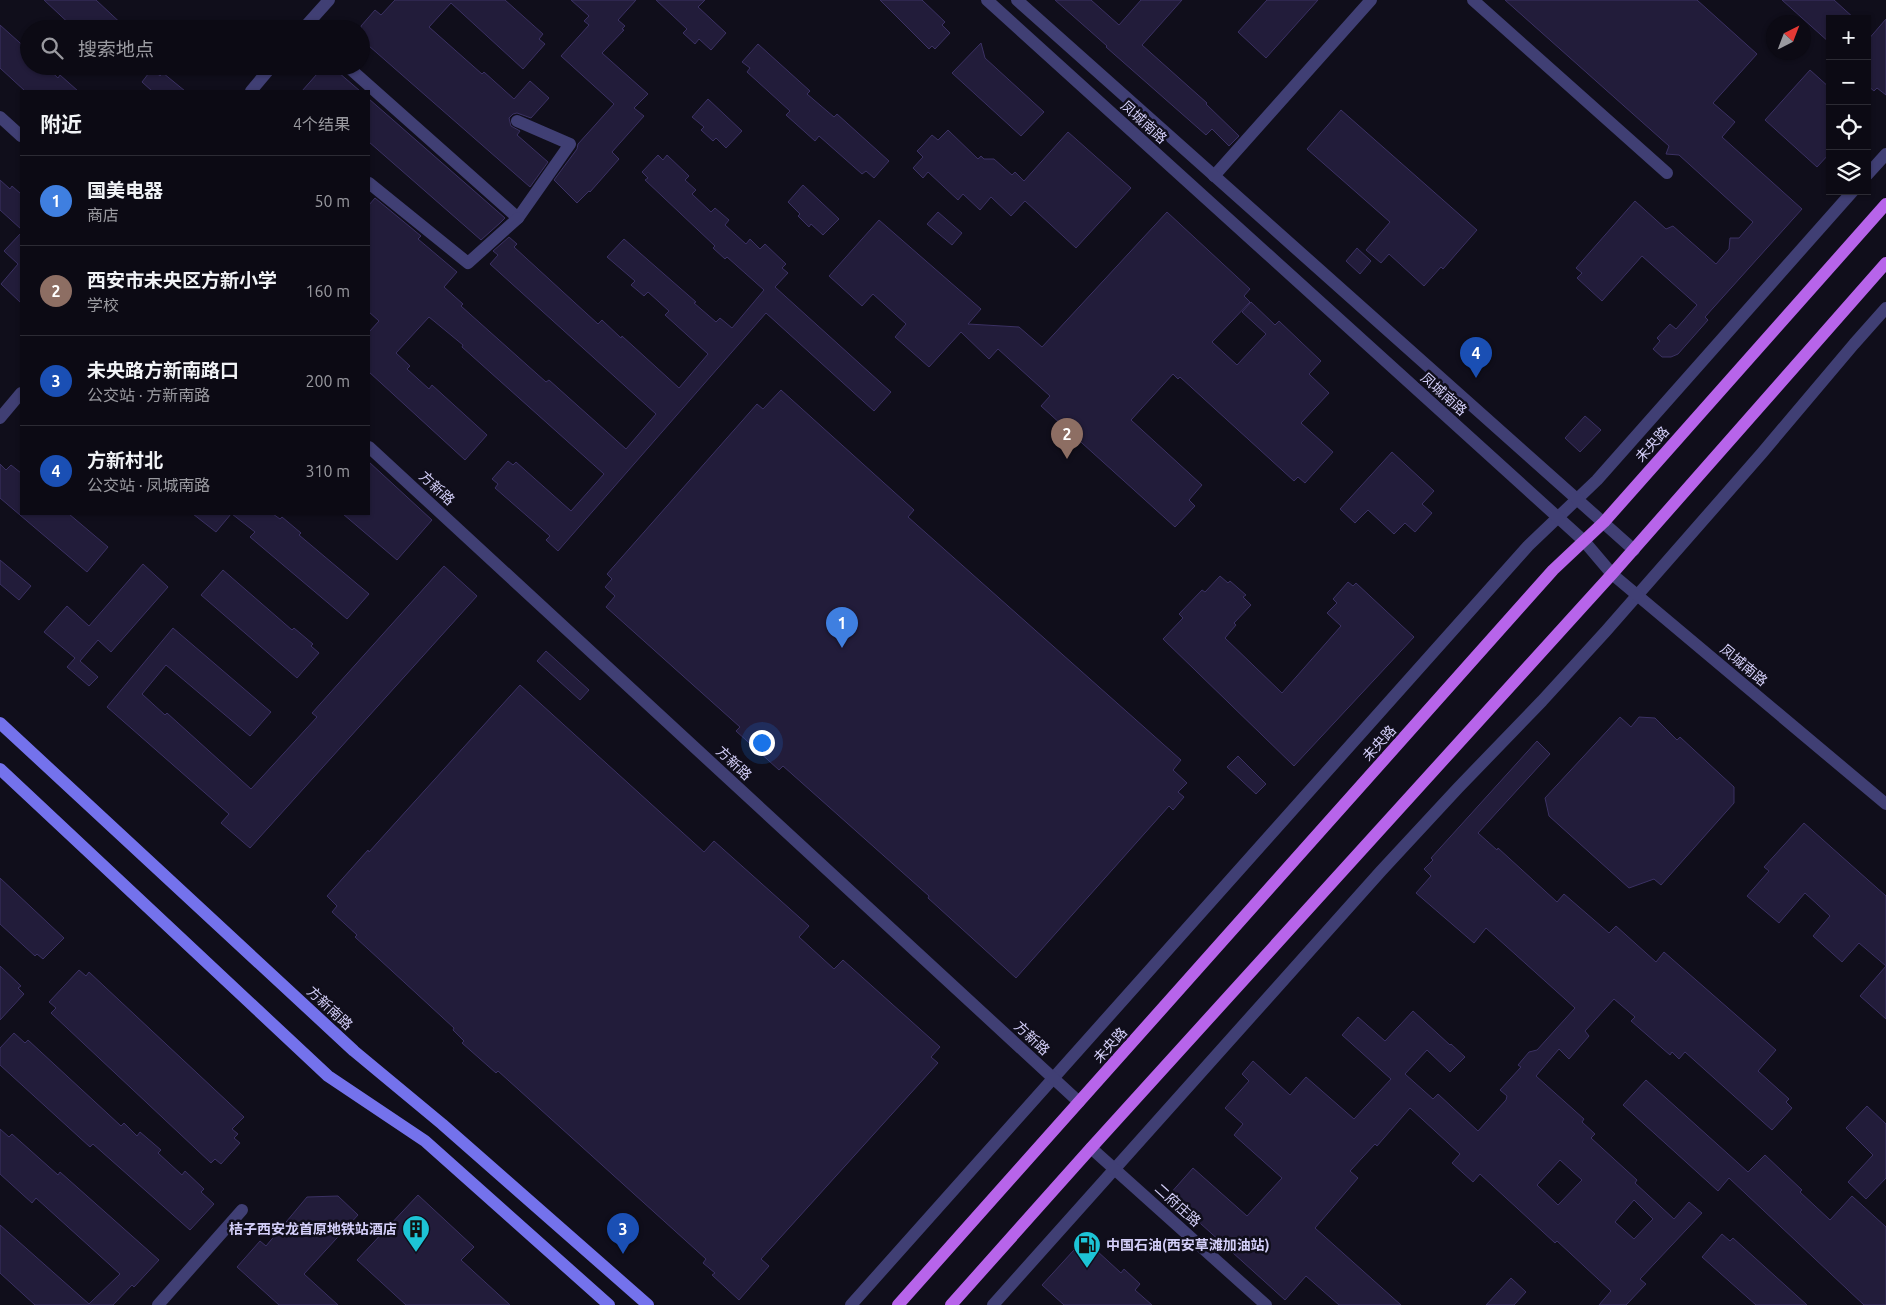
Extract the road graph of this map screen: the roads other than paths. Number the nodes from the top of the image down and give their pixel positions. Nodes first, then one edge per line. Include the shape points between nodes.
1 (328, 0) edge
2 (987, 0) edge
3 (1017, 0) edge
4 (1371, 0) edge
5 (1473, 0) edge
6 (311, 20) edge
7 (265, 75) edge
8 (357, 75) edge
9 (253, 90) edge
10 (0, 117) edge
11 (517, 121) dead end
12 (20, 135) edge
13 (1886, 154) edge
14 (1871, 171) edge
15 (1667, 173) dead end
16 (1214, 176) junction
17 (370, 184) edge
18 (1849, 195) edge
19 (1886, 204) edge
20 (518, 218) junction
21 (1886, 263) edge
22 (1886, 308) edge
23 (20, 394) edge
24 (0, 418) edge
25 (370, 448) edge
26 (1577, 499) junction
27 (1558, 518) junction
28 (1604, 522) junction
29 (1584, 541) junction
30 (1634, 550) junction
31 (1612, 574) junction
32 (1637, 595) junction
33 (0, 723) edge
34 (0, 769) edge
35 (1886, 804) edge
36 (1053, 1078) junction
37 (1079, 1102) junction
38 (1091, 1148) junction
39 (1115, 1169) junction
40 (242, 1210) dead end
41 (158, 1305) edge
42 (609, 1305) edge
43 (648, 1305) edge
44 (851, 1305) edge
45 (898, 1305) edge
46 (951, 1305) edge
47 (993, 1305) edge
48 (1266, 1305) edge

1 - 6 street
2 - 27 street, 凤城南路
3 - 16 street, 凤城南路
4 - 16 street
5 - 15 street
7 - 9 street
8 - 20 street
10 - 12 street
11 - 20 street via 570,144
13 - 14 street
16 - 26 street, 凤城南路
17 - 20 street via 468,263
18 - 26 street
19 - 28 main road, 未央路
21 - 30 main road
22 - 32 street
23 - 24 street
25 - 36 street, 方新路
26 - 27 street
26 - 28 street, 凤城南路
27 - 29 street, 凤城南路
27 - 36 street via 1528,546
28 - 29 main road, 未央路
28 - 30 street, 凤城南路
29 - 31 street, 凤城南路
29 - 37 main road, 未央路 via 1546,578
30 - 31 main road
31 - 32 street, 凤城南路
31 - 38 main road
32 - 35 street, 凤城南路
32 - 39 street via 1542,702 1381,871
33 - 43 main road, 方新南路 via 354,1051 435,1117
34 - 42 main road via 328,1076 425,1141
36 - 37 street, 方新路
36 - 44 street
37 - 45 main road, 未央路
38 - 39 street, 二府庄路
38 - 46 main road
39 - 47 street
39 - 48 street, 二府庄路
40 - 41 street

